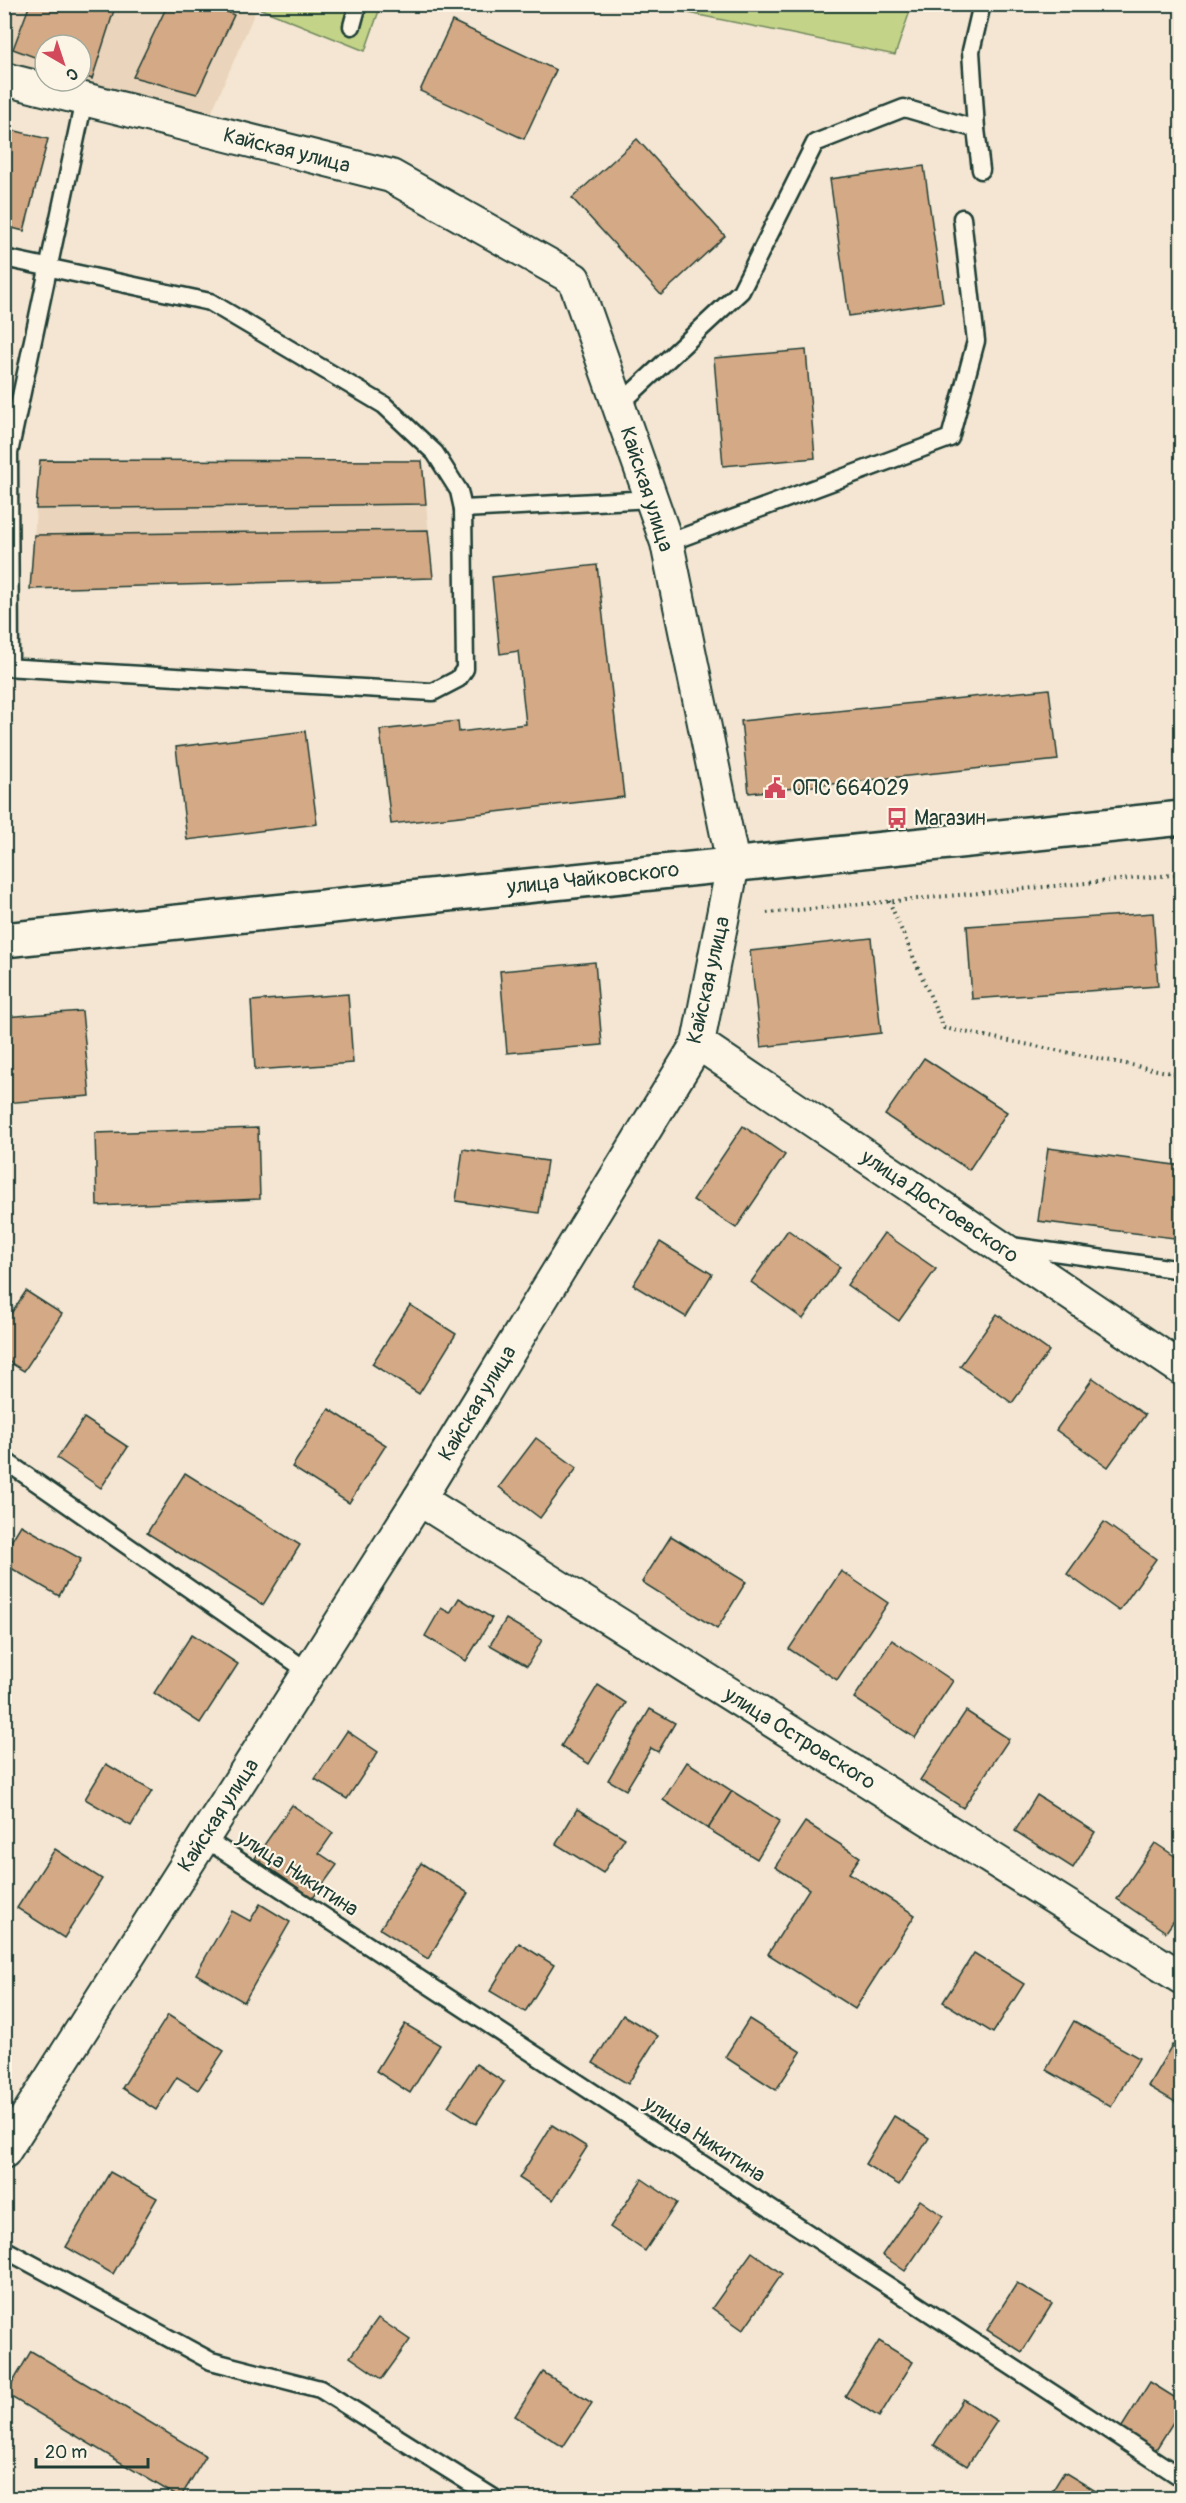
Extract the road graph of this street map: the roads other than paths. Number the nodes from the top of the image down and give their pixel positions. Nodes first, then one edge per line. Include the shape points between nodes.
1 (358, 4) edge
2 (982, 4) edge
3 (352, 26) dead end
4 (4, 79) edge
5 (84, 100) junction
6 (976, 129) junction
7 (981, 170) dead end
8 (962, 218) dead end
9 (4, 258) edge
10 (50, 267) junction
11 (619, 405) junction
12 (652, 499) junction
13 (464, 509) junction
14 (667, 543) junction
15 (8, 667) edge
16 (1182, 818) edge
17 (733, 864) junction
18 (4, 940) edge
19 (698, 1043) junction
20 (995, 1244) junction
21 (1182, 1270) edge
22 (1182, 1369) edge
23 (4, 1460) edge
24 (419, 1499) junction
25 (309, 1672) junction
26 (204, 1838) junction
27 (1182, 1978) edge
28 (4, 2152) edge
29 (4, 2249) edge
30 (1182, 2478) edge
31 (494, 2499) edge

1 - 3 lane
2 - 6 lane via 971,51
4 - 5 street, Кайская улица
5 - 10 lane
5 - 11 street, Кайская улица via 390,176 574,279
6 - 7 lane
6 - 11 lane via 904,108 815,143 741,291
8 - 14 lane via 976,341 950,438
9 - 10 lane
10 - 13 lane via 210,302 384,405 435,453 459,491
10 - 15 lane via 9,453
11 - 12 street, Кайская улица
12 - 13 lane
12 - 14 street, Кайская улица
13 - 15 lane via 465,669 458,679 433,692
14 - 17 street, Кайская улица
16 - 17 street, улица Чайковского
17 - 18 street, улица Чайковского
17 - 19 street, Кайская улица
19 - 20 street, улица Достоевского
19 - 24 street, Кайская улица
20 - 21 lane
20 - 22 street, улица Достоевского
23 - 25 lane
24 - 25 street, Кайская улица
24 - 27 street, улица Островского
25 - 26 street, Кайская улица
26 - 28 street, Кайская улица
26 - 30 lane, улица Никитина
29 - 31 lane via 211,2361 320,2389

